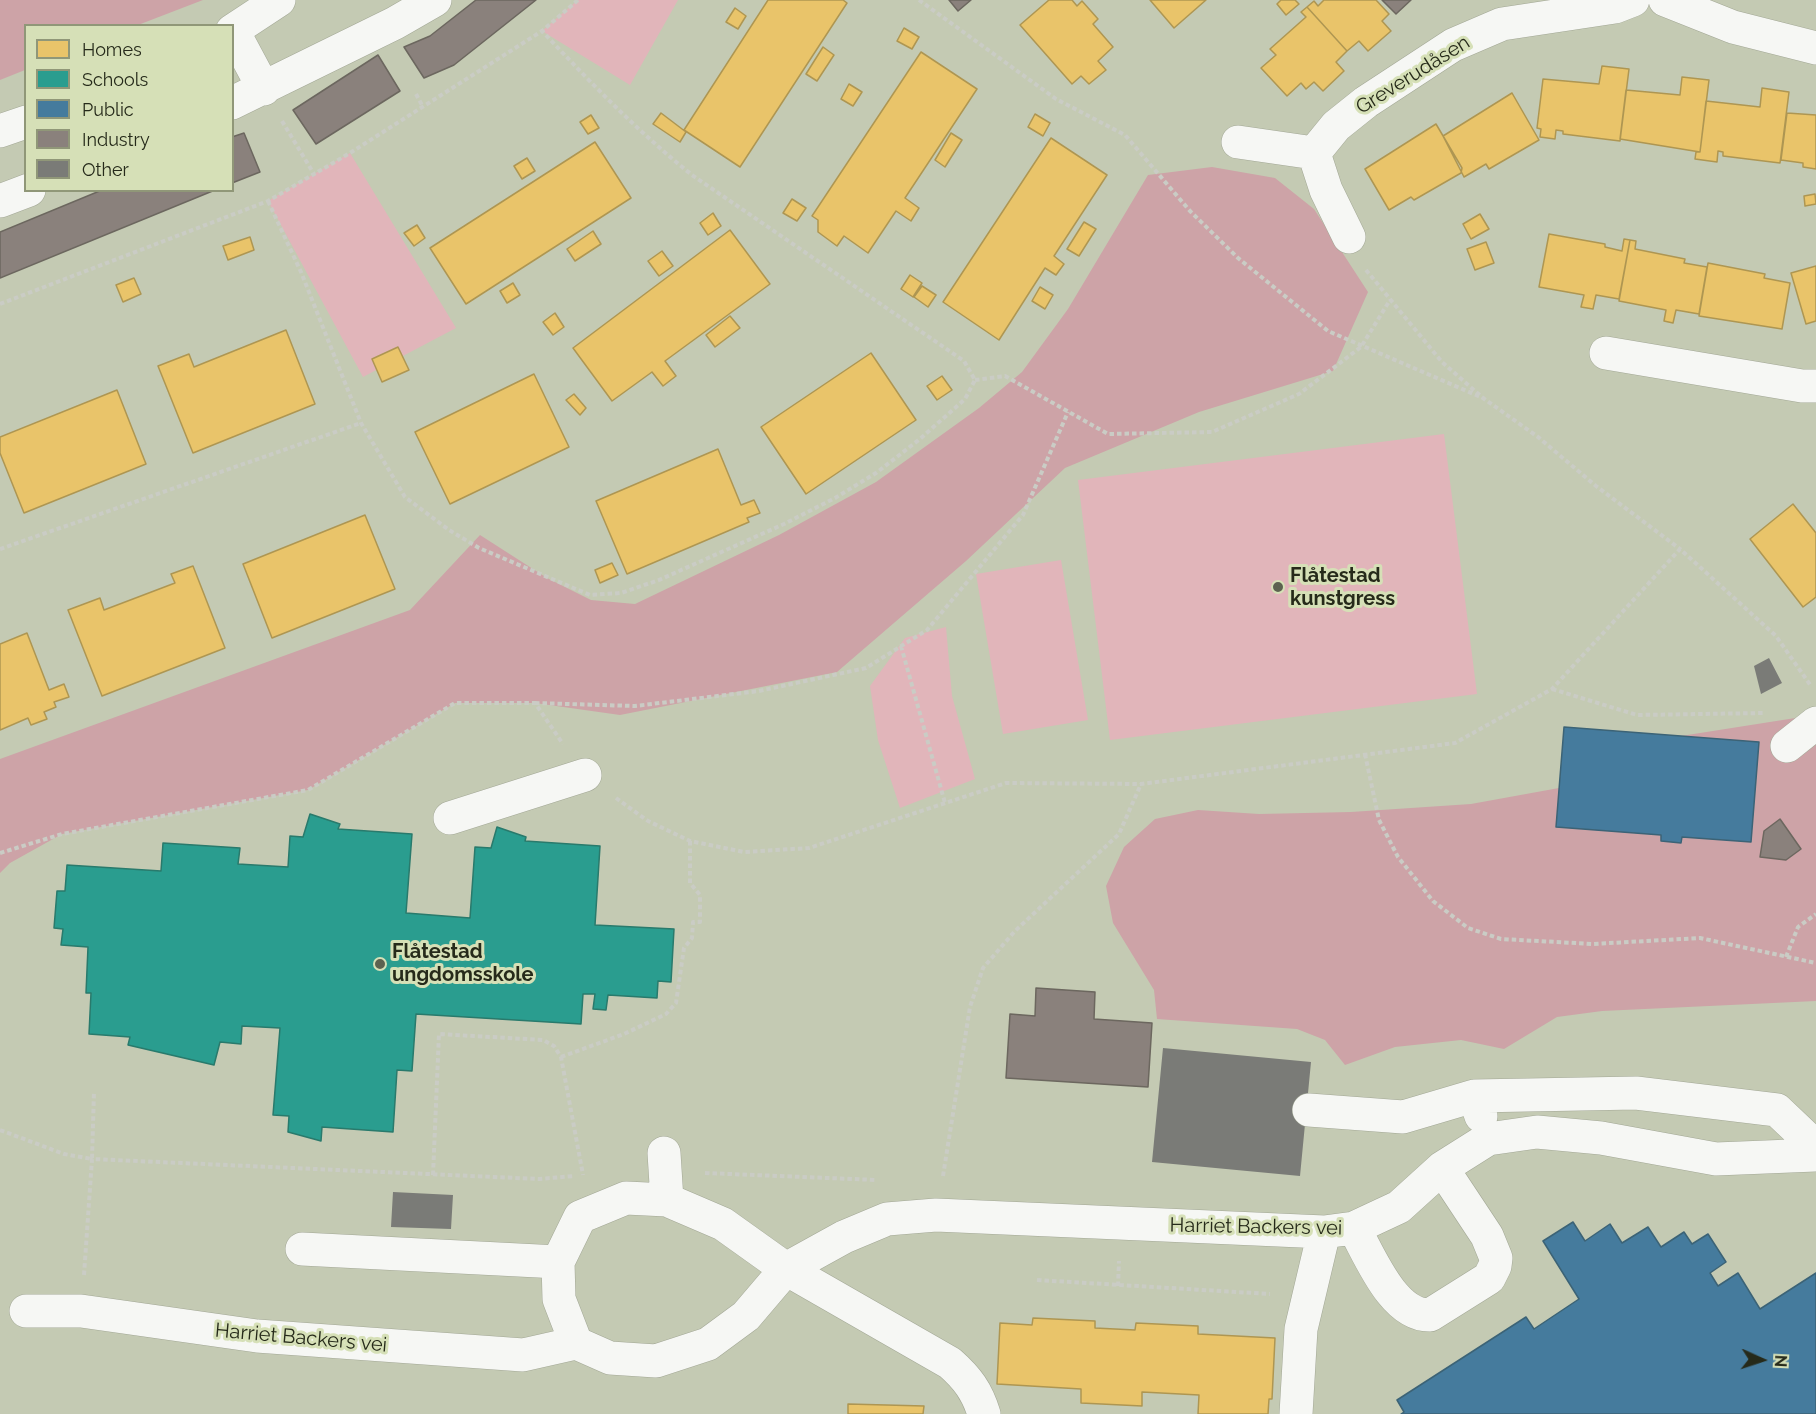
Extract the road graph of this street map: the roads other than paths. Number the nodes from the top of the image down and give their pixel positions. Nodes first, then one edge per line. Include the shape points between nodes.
1 (279, 0) edge
2 (435, 0) edge
3 (1633, 0) edge
4 (1665, 0) edge
5 (234, 30) edge
6 (234, 33) edge
7 (1816, 48) edge
8 (264, 89) junction
9 (234, 102) edge
10 (24, 123) edge
11 (0, 131) edge
12 (1238, 142) dead end
13 (1314, 153) junction
14 (24, 192) edge
15 (0, 201) edge
16 (1349, 237) road end
17 (1606, 353) dead end
18 (1816, 386) edge
19 (1816, 723) edge
20 (1787, 746) dead end
21 (585, 775) road end
22 (450, 818) dead end
23 (1474, 1096) junction
24 (1309, 1110) dead end
25 (1488, 1139) junction
26 (1816, 1147) edge
27 (1816, 1155) edge
28 (1442, 1168) junction
29 (1339, 1230) junction
30 (302, 1249) dead end
31 (558, 1262) junction
32 (786, 1269) junction
33 (26, 1311) dead end
34 (576, 1343) junction
35 (984, 1414) edge
36 (1296, 1414) edge

1 - 5 street
2 - 8 street
3 - 13 street, Greverudåsen via 1615,7 1502,24 1453,45 1366,102 1336,126
4 - 7 street via 1733,27
6 - 8 street
8 - 9 street
10 - 11 street
12 - 13 street
13 - 16 street via 1326,190
14 - 15 street
17 - 18 street
19 - 20 street
21 - 22 street
23 - 24 street via 1403,1118
23 - 25 street
23 - 26 street via 1636,1094 1777,1110
25 - 27 street, Harriet Backers vei via 1537,1132 1601,1138 1716,1159
25 - 28 street, Harriet Backers vei
28 - 29 street, Harriet Backers vei via 1399,1207
28 - 29 street via 1487,1236 1496,1266 1489,1278 1430,1315 1420,1315 1395,1298
29 - 32 street, Harriet Backers vei via 936,1215 887,1219
29 - 36 street via 1301,1329
30 - 31 street
31 - 32 street via 580,1217 626,1198 665,1174 723,1224
31 - 34 street via 559,1299
32 - 34 street, Harriet Backers vei via 746,1316 708,1344 656,1361 610,1358
32 - 35 street via 950,1363 975,1389
33 - 34 street, Harriet Backers vei via 81,1311 257,1336 523,1355

